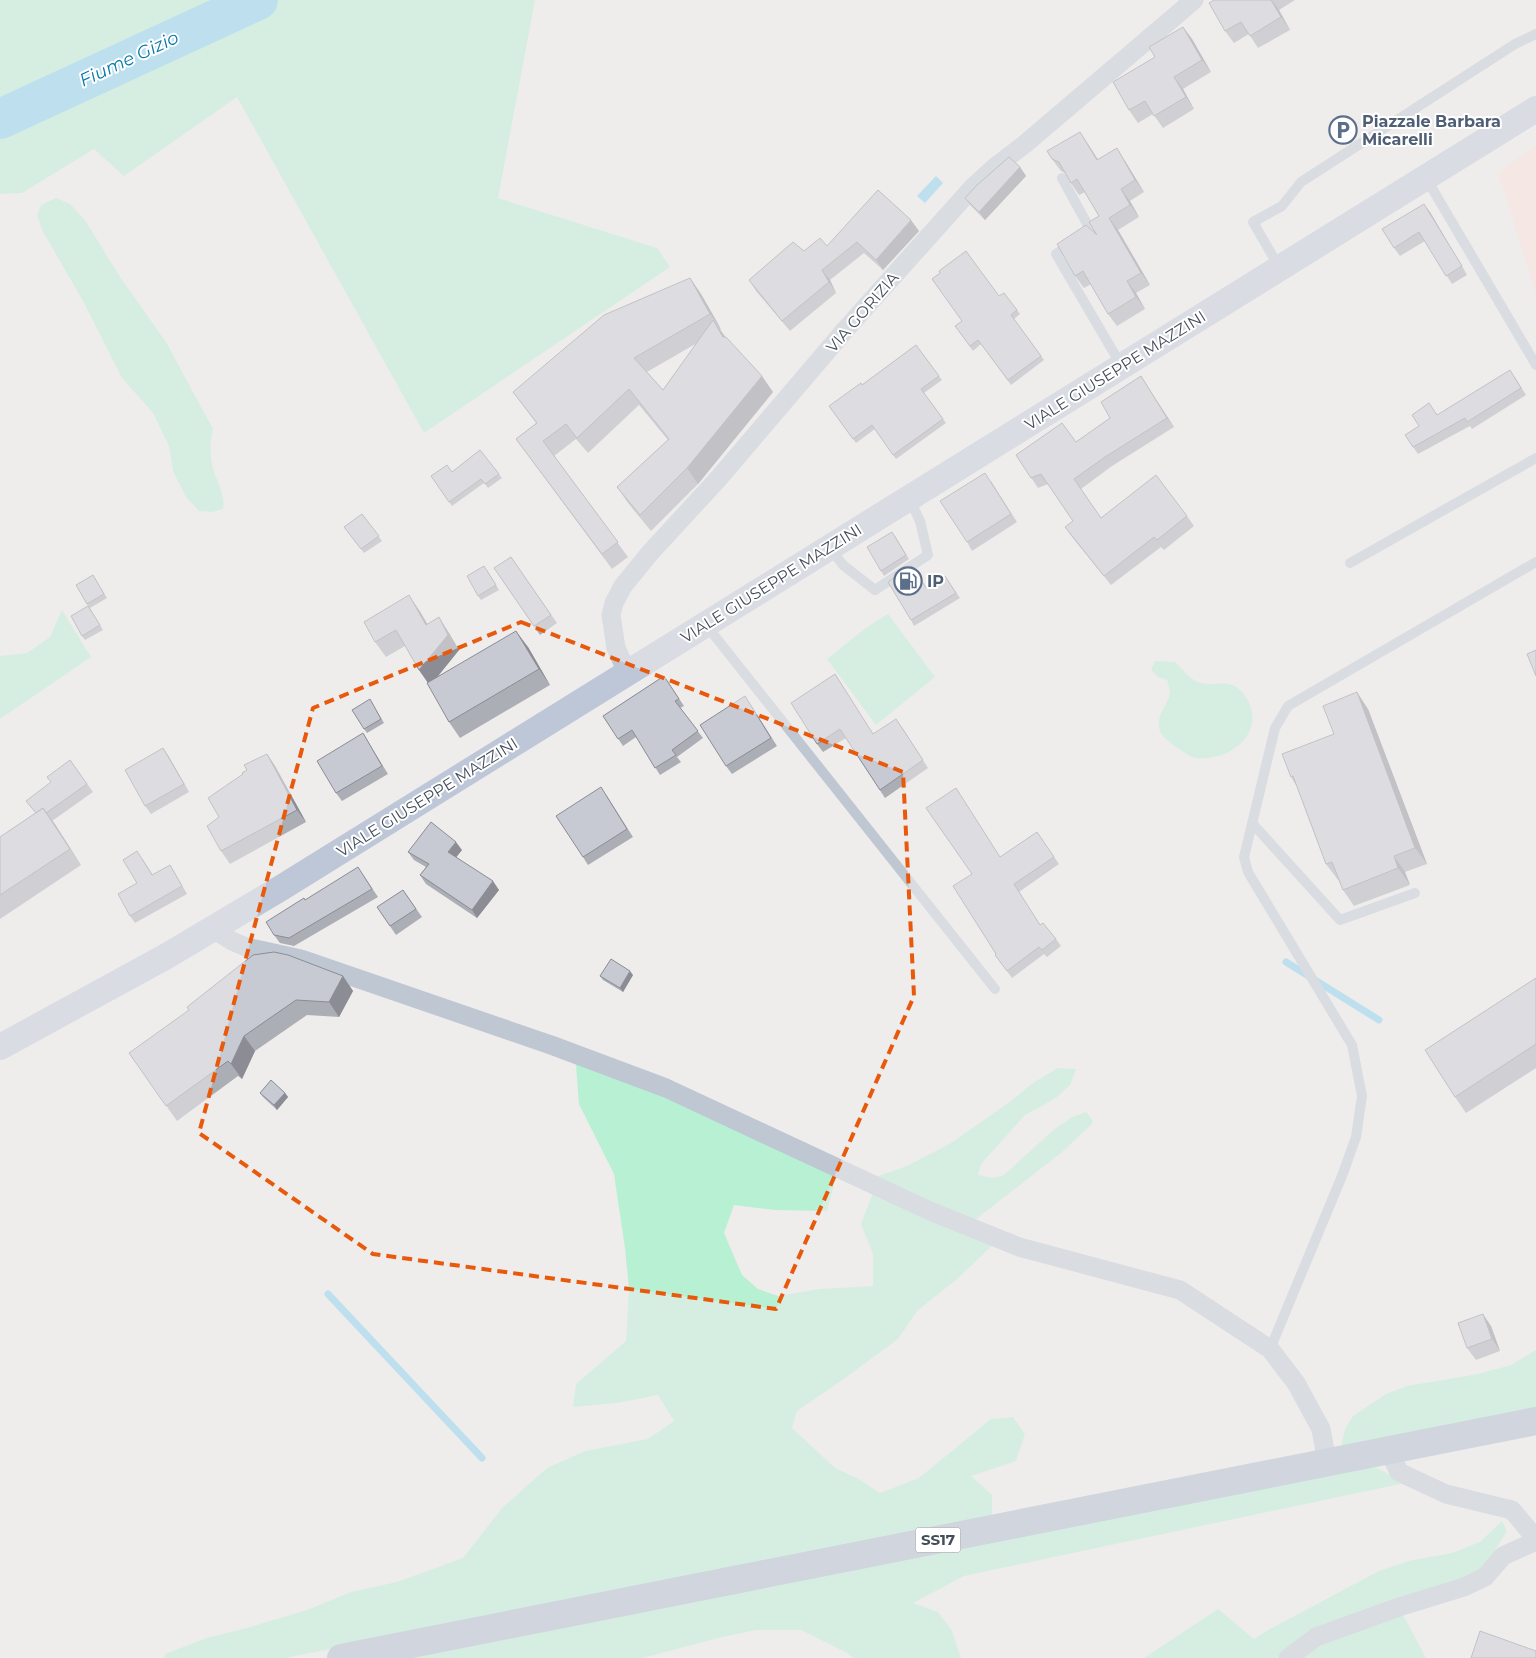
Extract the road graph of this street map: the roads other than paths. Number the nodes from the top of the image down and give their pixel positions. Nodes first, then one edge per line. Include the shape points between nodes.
1 (1194, 0) edge
2 (1536, 34) edge
3 (1536, 109) edge
4 (1426, 177) junction
5 (1062, 178) edge
6 (1280, 268) junction
7 (1536, 365) edge
8 (1121, 366) junction
9 (1536, 458) edge
10 (908, 498) junction
11 (829, 547) junction
12 (1536, 562) edge
13 (1350, 563) dead end
14 (705, 624) junction
15 (627, 672) junction
16 (1252, 823) junction
17 (1415, 893) dead end
18 (213, 929) junction
19 (995, 989) dead end
20 (0, 1047) edge
21 (1270, 1349) junction
22 (1536, 1421) edge
23 (1388, 1450) junction
24 (1327, 1462) junction
25 (1536, 1540) edge
26 (341, 1658) edge
27 (1288, 1658) edge

1 - 15 street, VIA GORIZIA via 973,186 649,554 624,586 610,615 616,648
2 - 6 lane via 1515,44 1301,182 1282,206 1254,222
3 - 4 main road, VIALE GIUSEPPE MAZZINI
4 - 6 main road, VIALE GIUSEPPE MAZZINI
4 - 7 lane
5 - 8 lane via 1091,231 1056,254
6 - 8 main road, VIALE GIUSEPPE MAZZINI
8 - 10 main road, VIALE GIUSEPPE MAZZINI
9 - 13 lane
10 - 11 main road, VIALE GIUSEPPE MAZZINI
10 - 11 lane via 920,520 928,555 875,590 843,565
11 - 14 main road, VIALE GIUSEPPE MAZZINI
12 - 16 lane via 1288,706 1275,728
14 - 15 main road, VIALE GIUSEPPE MAZZINI
14 - 19 lane
15 - 18 main road, VIALE GIUSEPPE MAZZINI
16 - 17 lane via 1340,920
16 - 21 lane via 1244,856 1248,872 1352,1045 1362,1096 1356,1137 1342,1176
18 - 20 main road, VIALE GIUSEPPE MAZZINI
18 - 21 street via 246,947 301,958 666,1088 930,1211 1019,1247 1180,1290
21 - 24 street via 1296,1383 1321,1429
22 - 23 main road, SS17
23 - 24 main road, SS17
23 - 25 street via 1399,1472 1446,1494 1512,1510
24 - 26 main road, SS17
25 - 27 street via 1503,1556 1485,1577 1464,1587 1316,1637

